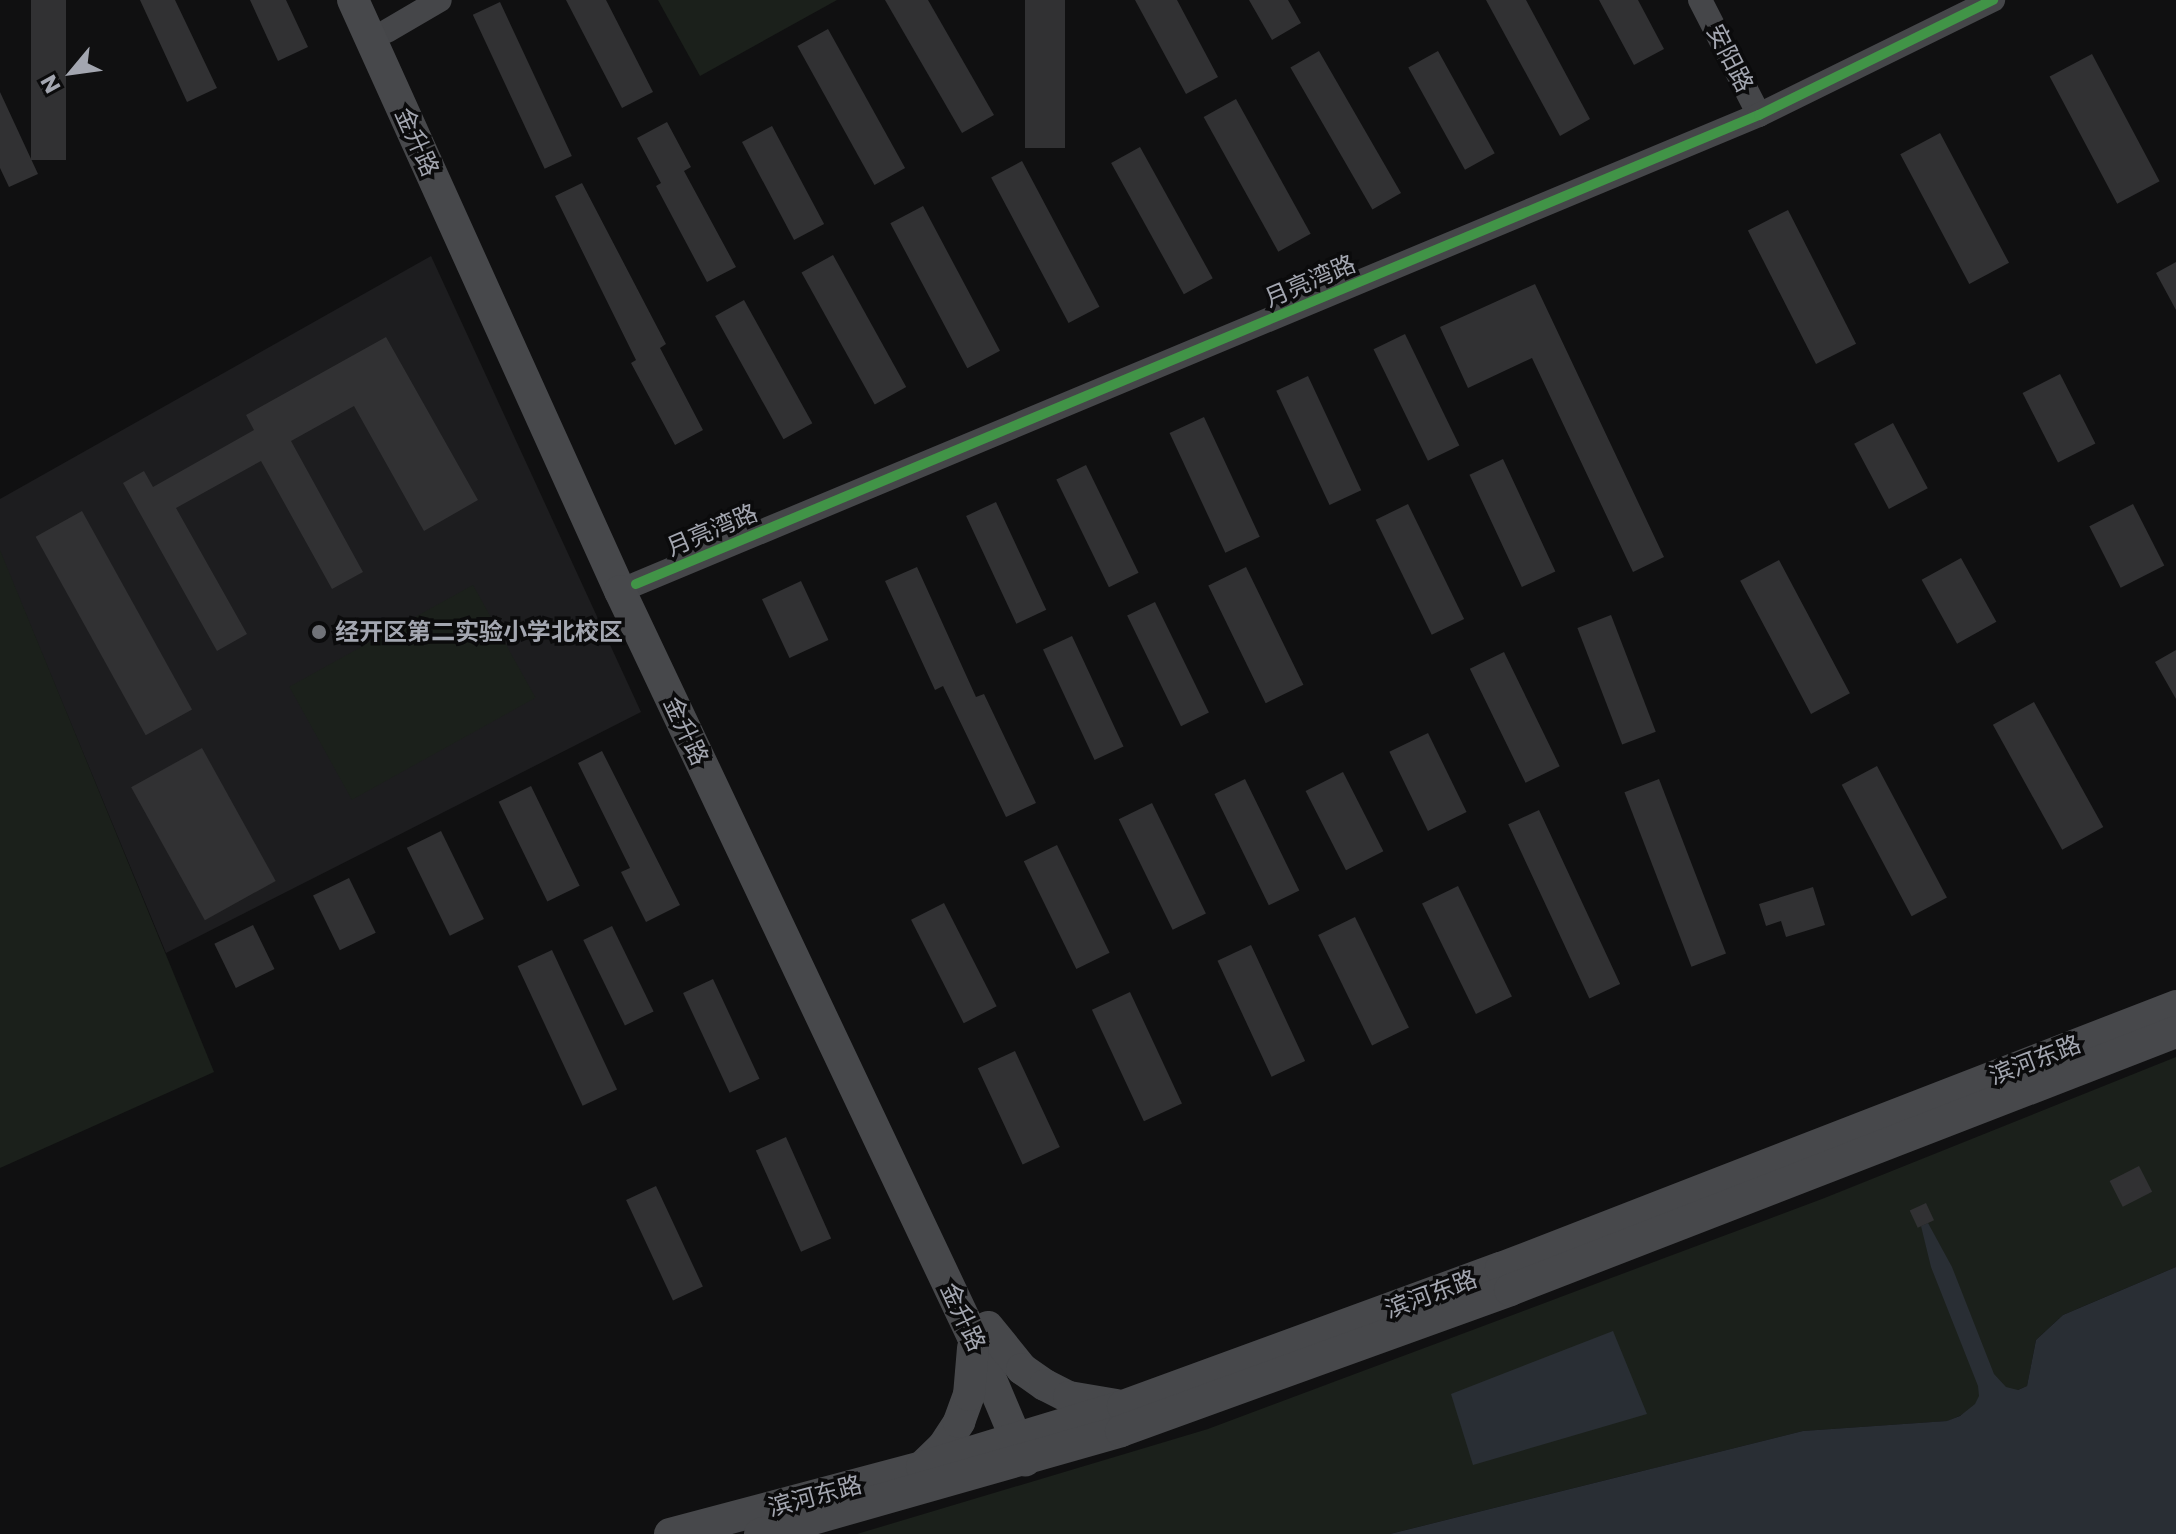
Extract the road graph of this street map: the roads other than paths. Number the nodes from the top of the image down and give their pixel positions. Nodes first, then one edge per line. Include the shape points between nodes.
1 (353, 0) edge
2 (373, 0) edge
3 (440, 0) edge
4 (1700, 0) edge
5 (1993, 0) edge
6 (387, 31) junction
7 (1759, 115) junction
8 (636, 584) junction
9 (2176, 1006) edge
10 (2176, 1032) edge
11 (980, 1332) junction
12 (1123, 1406) junction
13 (1031, 1446) junction
14 (922, 1467) junction
15 (670, 1534) edge
16 (760, 1534) edge

1 - 11 main road, 金升路 via 620,591
2 - 6 main road, 金升路
3 - 6 street
4 - 7 street, 安阳路
5 - 7 street, 月亮湾路
6 - 8 main road, 金升路
7 - 8 street, 月亮湾路
8 - 11 main road, 金升路
9 - 12 main road, 滨河东路 via 1501,1268
10 - 13 main road, 滨河东路 via 1495,1296 1121,1431
11 - 12 main road via 1045,1385 1082,1401
11 - 13 main road, 金升路
11 - 14 main road via 959,1422
12 - 13 main road, 滨河东路
13 - 14 main road, 滨河东路
13 - 16 main road, 滨河东路
14 - 15 main road, 滨河东路

